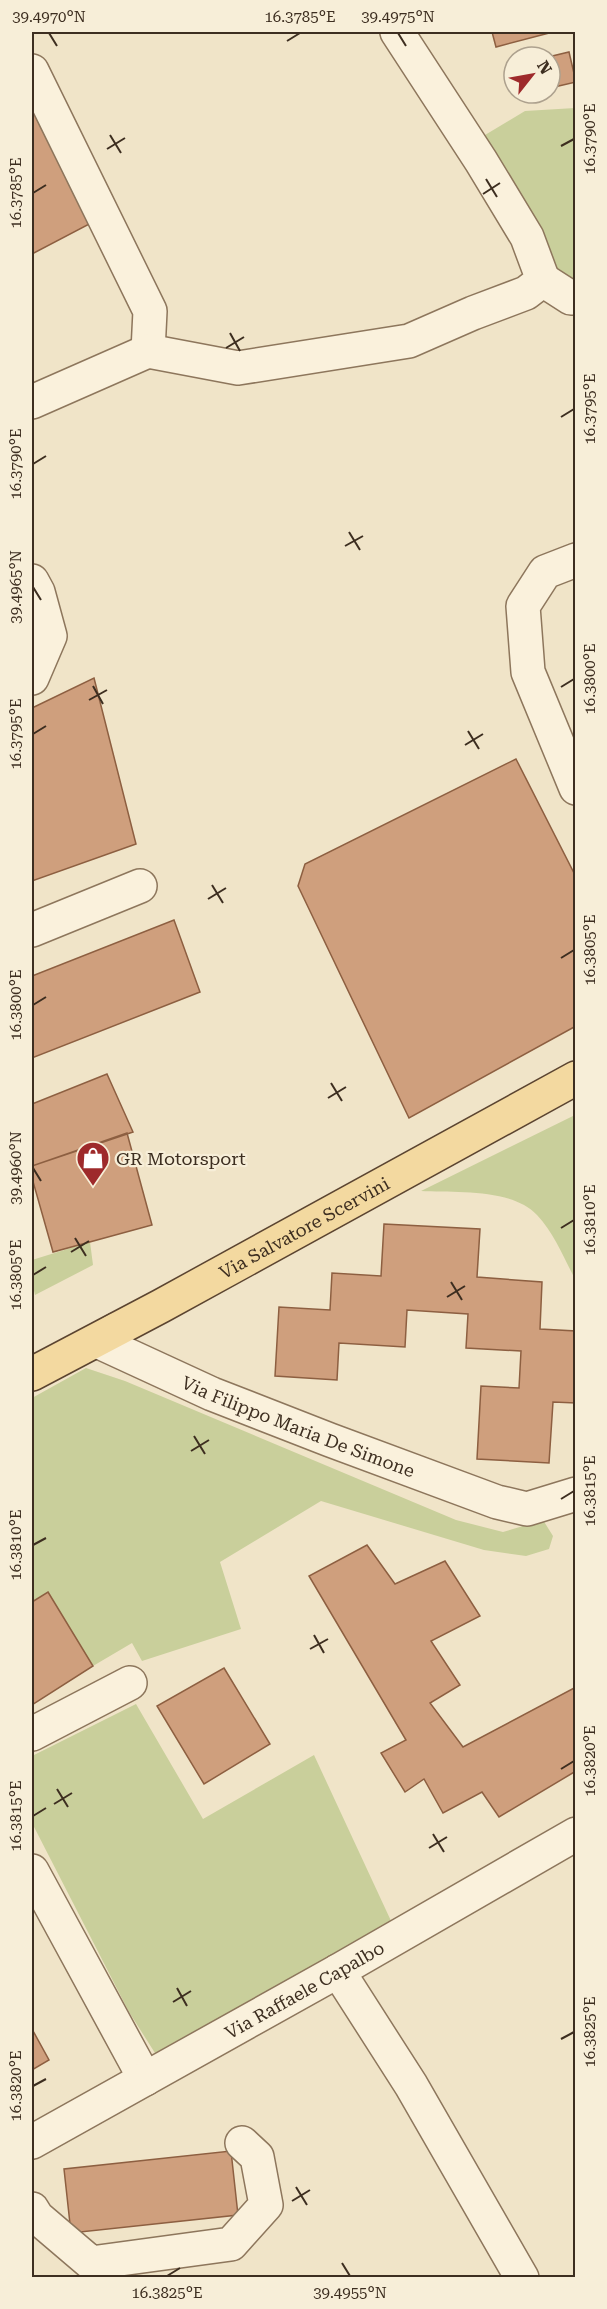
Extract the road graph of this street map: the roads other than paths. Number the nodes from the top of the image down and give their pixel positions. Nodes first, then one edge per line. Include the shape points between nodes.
1 (397, 32) edge
2 (32, 71) edge
3 (543, 280) junction
4 (576, 298) edge
5 (148, 351) junction
6 (32, 402) edge
7 (576, 560) edge
8 (32, 581) edge
9 (32, 678) edge
10 (566, 739) edge
11 (576, 788) edge
12 (140, 886) dead end
13 (32, 930) edge
14 (576, 1078) edge
15 (161, 1306) junction
16 (32, 1374) edge
17 (576, 1494) edge
18 (130, 1683) dead end
19 (32, 1734) edge
20 (576, 1834) edge
21 (32, 1871) edge
22 (339, 1971) junction
23 (145, 2079) junction
24 (32, 2142) edge
25 (242, 2143) dead end
26 (32, 2209) edge
27 (520, 2274) edge

1 - 3 street via 527,237
2 - 5 street via 150,311
3 - 4 street
3 - 5 street via 526,293 409,341 238,368
5 - 6 street
7 - 10 street via 545,572 523,606 528,672
8 - 9 street via 50,636
10 - 11 street
12 - 13 street
14 - 15 main road, Via Salvatore Scervini
15 - 16 main road, Via Salvatore Scervini
15 - 17 street, Via Filippo Maria De Simone via 97,1341 212,1394 497,1502 527,1509
18 - 19 street
20 - 22 street, Via Raffaele Capalbo
21 - 23 street
22 - 23 street, Via Raffaele Capalbo
22 - 27 street via 411,2085
23 - 24 street, Via Raffaele Capalbo
25 - 26 street via 257,2157 266,2205 231,2244 91,2263

